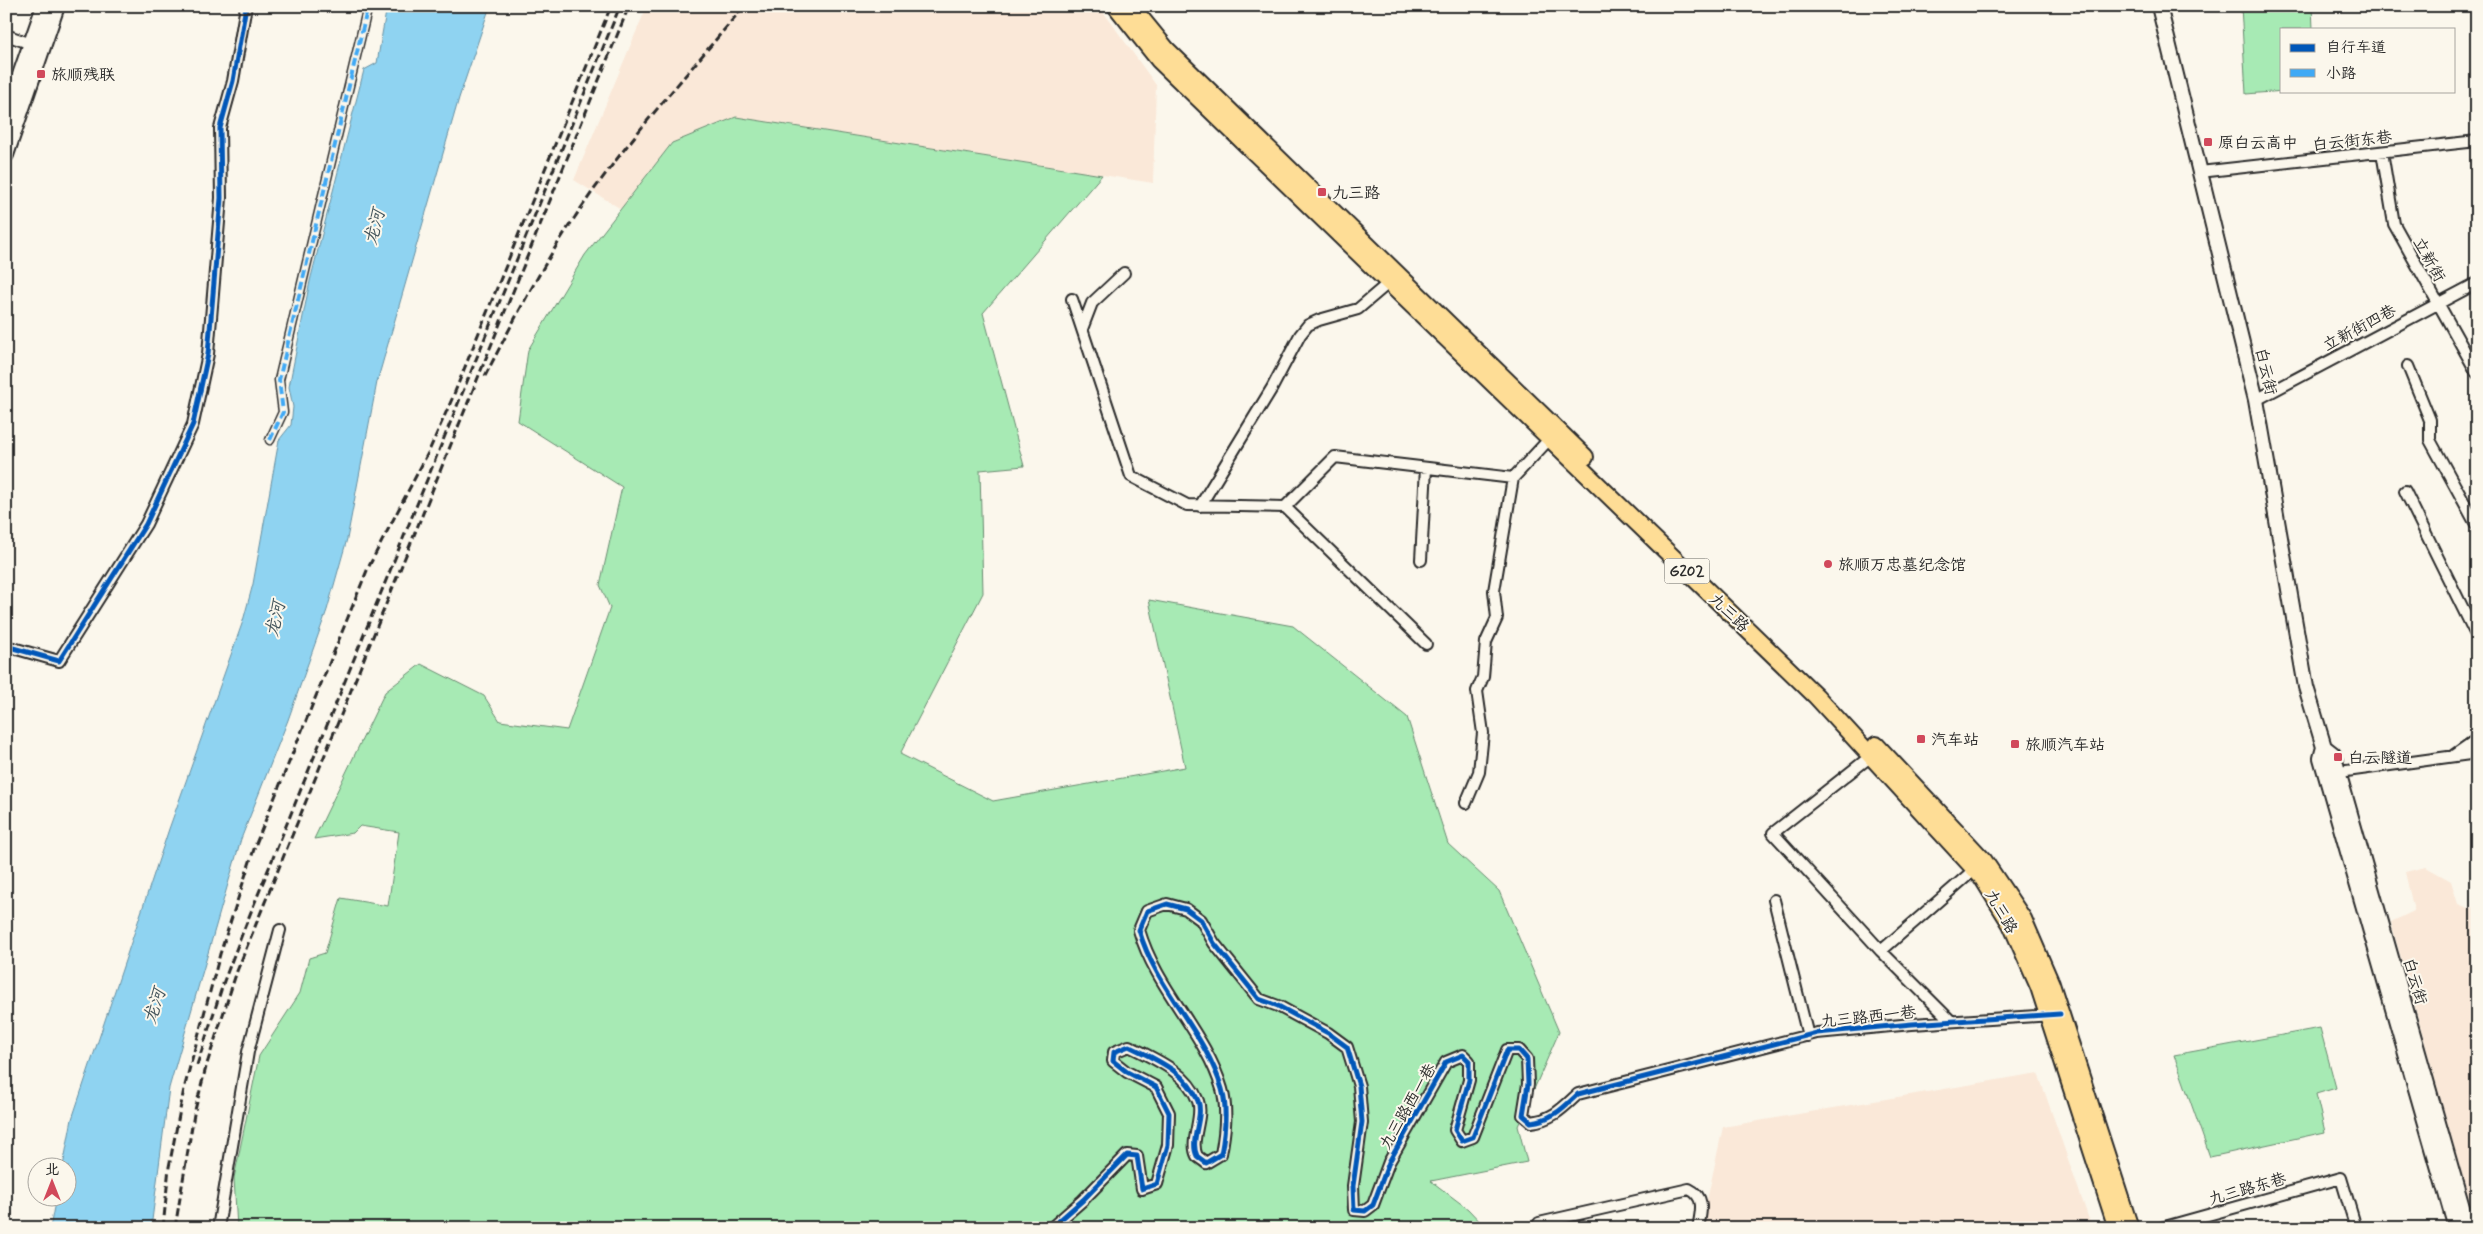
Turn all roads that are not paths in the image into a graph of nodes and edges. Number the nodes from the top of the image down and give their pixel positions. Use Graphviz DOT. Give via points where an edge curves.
graph roads {
  1 [pos="44,6"];
  2 [pos="57,6"];
  3 [pos="246,6"];
  4 [pos="368,6"];
  5 [pos="1116,6"];
  6 [pos="1131,6"];
  7 [pos="2159,6"];
  8 [pos="6,35"];
  9 [pos="36,46"];
  10 [pos="6,115"];
  11 [pos="2477,141"];
  12 [pos="2382,152"];
  13 [pos="6,155"];
  14 [pos="2200,172"];
  15 [pos="1124,273"];
  16 [pos="1394,279"];
  17 [pos="2477,282"];
  18 [pos="1072,298"];
  19 [pos="2437,302"];
  20 [pos="1082,329"];
  21 [pos="2474,361"];
  22 [pos="2408,366"];
  23 [pos="2477,374"];
  24 [pos="2256,400"];
  25 [pos="1554,434"];
  26 [pos="270,440"];
  27 [pos="1426,468"];
  28 [pos="1513,478"];
  29 [pos="2405,491"];
  30 [pos="1200,506"];
  31 [pos="1285,507"];
  32 [pos="2477,526"];
  33 [pos="1421,560"];
  34 [pos="2477,638"];
  35 [pos="1426,644"];
  36 [pos="6,646"];
  37 [pos="2477,739"];
  38 [pos="2477,754"];
  39 [pos="1871,756"];
  40 [pos="2452,757"];
  41 [pos="2332,773"];
  42 [pos="1466,803"];
  43 [pos="1975,869"];
  44 [pos="1774,900"];
  45 [pos="280,930"];
  46 [pos="1881,951"];
  47 [pos="2054,1015"];
  48 [pos="1951,1021"];
  49 [pos="1808,1036"];
  50 [pos="218,1228"];
  51 [pos="1050,1228"];
  52 [pos="1536,1228"];
  53 [pos="1698,1228"];
  54 [pos="2117,1228"];
  55 [pos="2130,1228"];
  56 [pos="2162,1228"];
  57 [pos="2356,1228"];
  58 [pos="2456,1228"];
  59 [pos="2468,1228"];
  1 -- 9 [label="main road"];
  2 -- 9 [label="main road"];
  3 -- 36 [label="street" via="233,81 220,128 221,198 208,354 193,424 146,524 59,662"];
  4 -- 26 [label="street" via="279,380 283,412"];
  5 -- 16 [label="highway, 九三路 / G202" via="1159,60"];
  6 -- 16 [label="highway, 九三路 / G202" via="1167,50"];
  7 -- 14 [label="main road, 白云街"];
  8 -- 9 [label="street"];
  9 -- 10 [label="main road"];
  9 -- 13 [label="main road"];
  11 -- 12 [label="street, 白云街东巷"];
  12 -- 14 [label="street, 白云街东巷"];
  12 -- 19 [label="street, 立新街" via="2394,224"];
  14 -- 24 [label="main road, 白云街"];
  15 -- 20 [label="street" via="1092,303"];
  16 -- 25 [label="highway, 九三路 / G202"];
  16 -- 30 [label="street" via="1358,309 1308,325"];
  17 -- 19 [label="street, 立新街四巷"];
  18 -- 20 [label="street"];
  19 -- 21 [label="street, 立新街"];
  19 -- 24 [label="street, 立新街四巷"];
  20 -- 30 [label="street" via="1131,476 1187,505"];
  21 -- 23 [label="street, 立新街"];
  22 -- 32 [label="street" via="2430,420 2430,440"];
  24 -- 41 [label="main road, 白云街" via="2306,687 2324,747 2333,754"];
  25 -- 28 [label="street"];
  25 -- 39 [label="highway, 九三路 / G202" via="1816,696"];
  25 -- 47 [label="highway, 九三路 / G202" via="1824,689 1980,856 2023,919 2043,962"];
  27 -- 28 [label="street"];
  27 -- 31 [label="street" via="1335,457"];
  27 -- 33 [label="street"];
  28 -- 42 [label="street" via="1494,591 1497,618 1486,642 1483,678 1477,691 1483,733 1479,772"];
  29 -- 34 [label="street"];
  30 -- 31 [label="street"];
  31 -- 35 [label="street"];
  37 -- 40 [label="street"];
  38 -- 40 [label="street"];
  39 -- 43 [label="highway, 九三路 / G202"];
  39 -- 46 [label="street" via="1773,833"];
  40 -- 41 [label="street"];
  41 -- 58 [label="main road, 白云街"];
  41 -- 59 [label="main road, 白云街"];
  43 -- 46 [label="street"];
  43 -- 47 [label="highway, 九三路 / G202" via="2011,924"];
  44 -- 49 [label="street"];
  45 -- 50 [label="street" via="248,1052"];
  46 -- 48 [label="street"];
  47 -- 48 [label="street, 九三路西一巷"];
  47 -- 54 [label="highway, 九三路 / G202"];
  47 -- 55 [label="highway, 九三路 / G202"];
  48 -- 49 [label="street, 九三路西一巷"];
  49 -- 51 [label="street, 九三路西一巷" via="1578,1094 1557,1113 1545,1120 1531,1122 1522,1115 1528,1084 1527,1059 1519,1050 1507,1050 1473,1137 1462,1140 1455,1130 1469,1080 1469,1061 1463,1055 1446,1062 1390,1162 1373,1205 1365,1211 1354,1210 1353,1186 1362,1122 1359,1086 1347,1047 1328,1033 1259,999 1214,943 1201,920 1186,909 1167,904 1147,912 1139,930 1145,951 1207,1055 1222,1090 1226,1125 1221,1154 1206,1163 1197,1156 1199,1102 1186,1082 1164,1063 1129,1046 1114,1052 1113,1061 1156,1087 1169,1113 1168,1145 1157,1184 1142,1189 1137,1156 1127,1155"];
  52 -- 53 [label="street" via="1539,1223 1689,1189 1701,1199"];
  56 -- 57 [label="street, 九三路东巷" via="2340,1178"];
}
